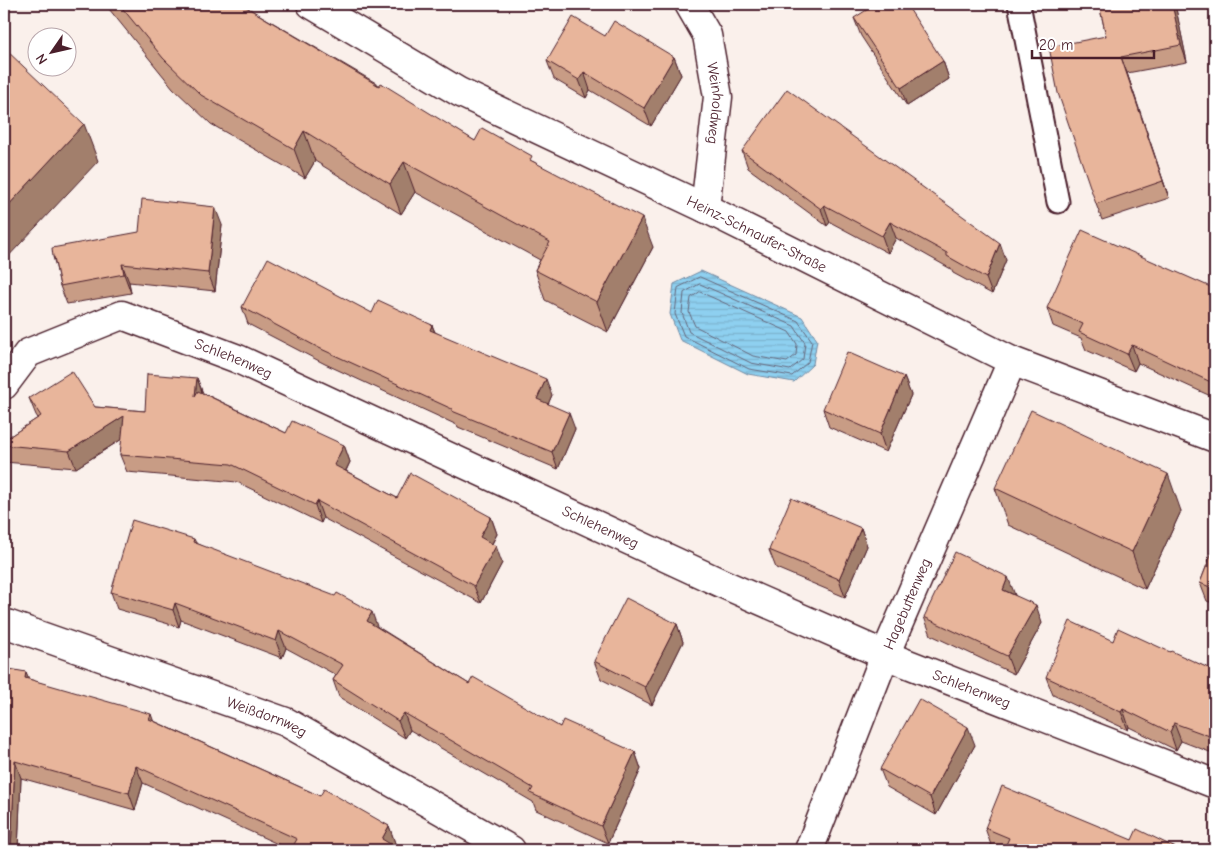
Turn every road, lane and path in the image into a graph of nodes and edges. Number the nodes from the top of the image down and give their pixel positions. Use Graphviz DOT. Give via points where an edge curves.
graph roads {
  1 [pos="311,4"];
  2 [pos="689,4"];
  3 [pos="1019,4"];
  4 [pos="1058,202"];
  5 [pos="705,208"];
  6 [pos="1012,362"];
  7 [pos="4,386"];
  8 [pos="1215,438"];
  9 [pos="4,624"];
  10 [pos="885,655"];
  11 [pos="1215,784"];
  12 [pos="511,850"];
  13 [pos="809,850"];
  1 -- 5 [label="street, Heinz-Schnaufer-Straße" via="459,92"];
  2 -- 5 [label="street, Weinholdweg" via="707,35 718,97"];
  3 -- 4 [label="lane"];
  5 -- 6 [label="street, Heinz-Schnaufer-Straße"];
  6 -- 8 [label="street, Heinz-Schnaufer-Straße"];
  6 -- 10 [label="street, Hagebuttenweg"];
  7 -- 10 [label="street, Schlehenweg" via="28,352 122,315 238,358 721,583"];
  9 -- 12 [label="street, Weißdornweg" via="286,722"];
  10 -- 11 [label="street, Schlehenweg"];
  10 -- 13 [label="street, Hagebuttenweg"];
}
